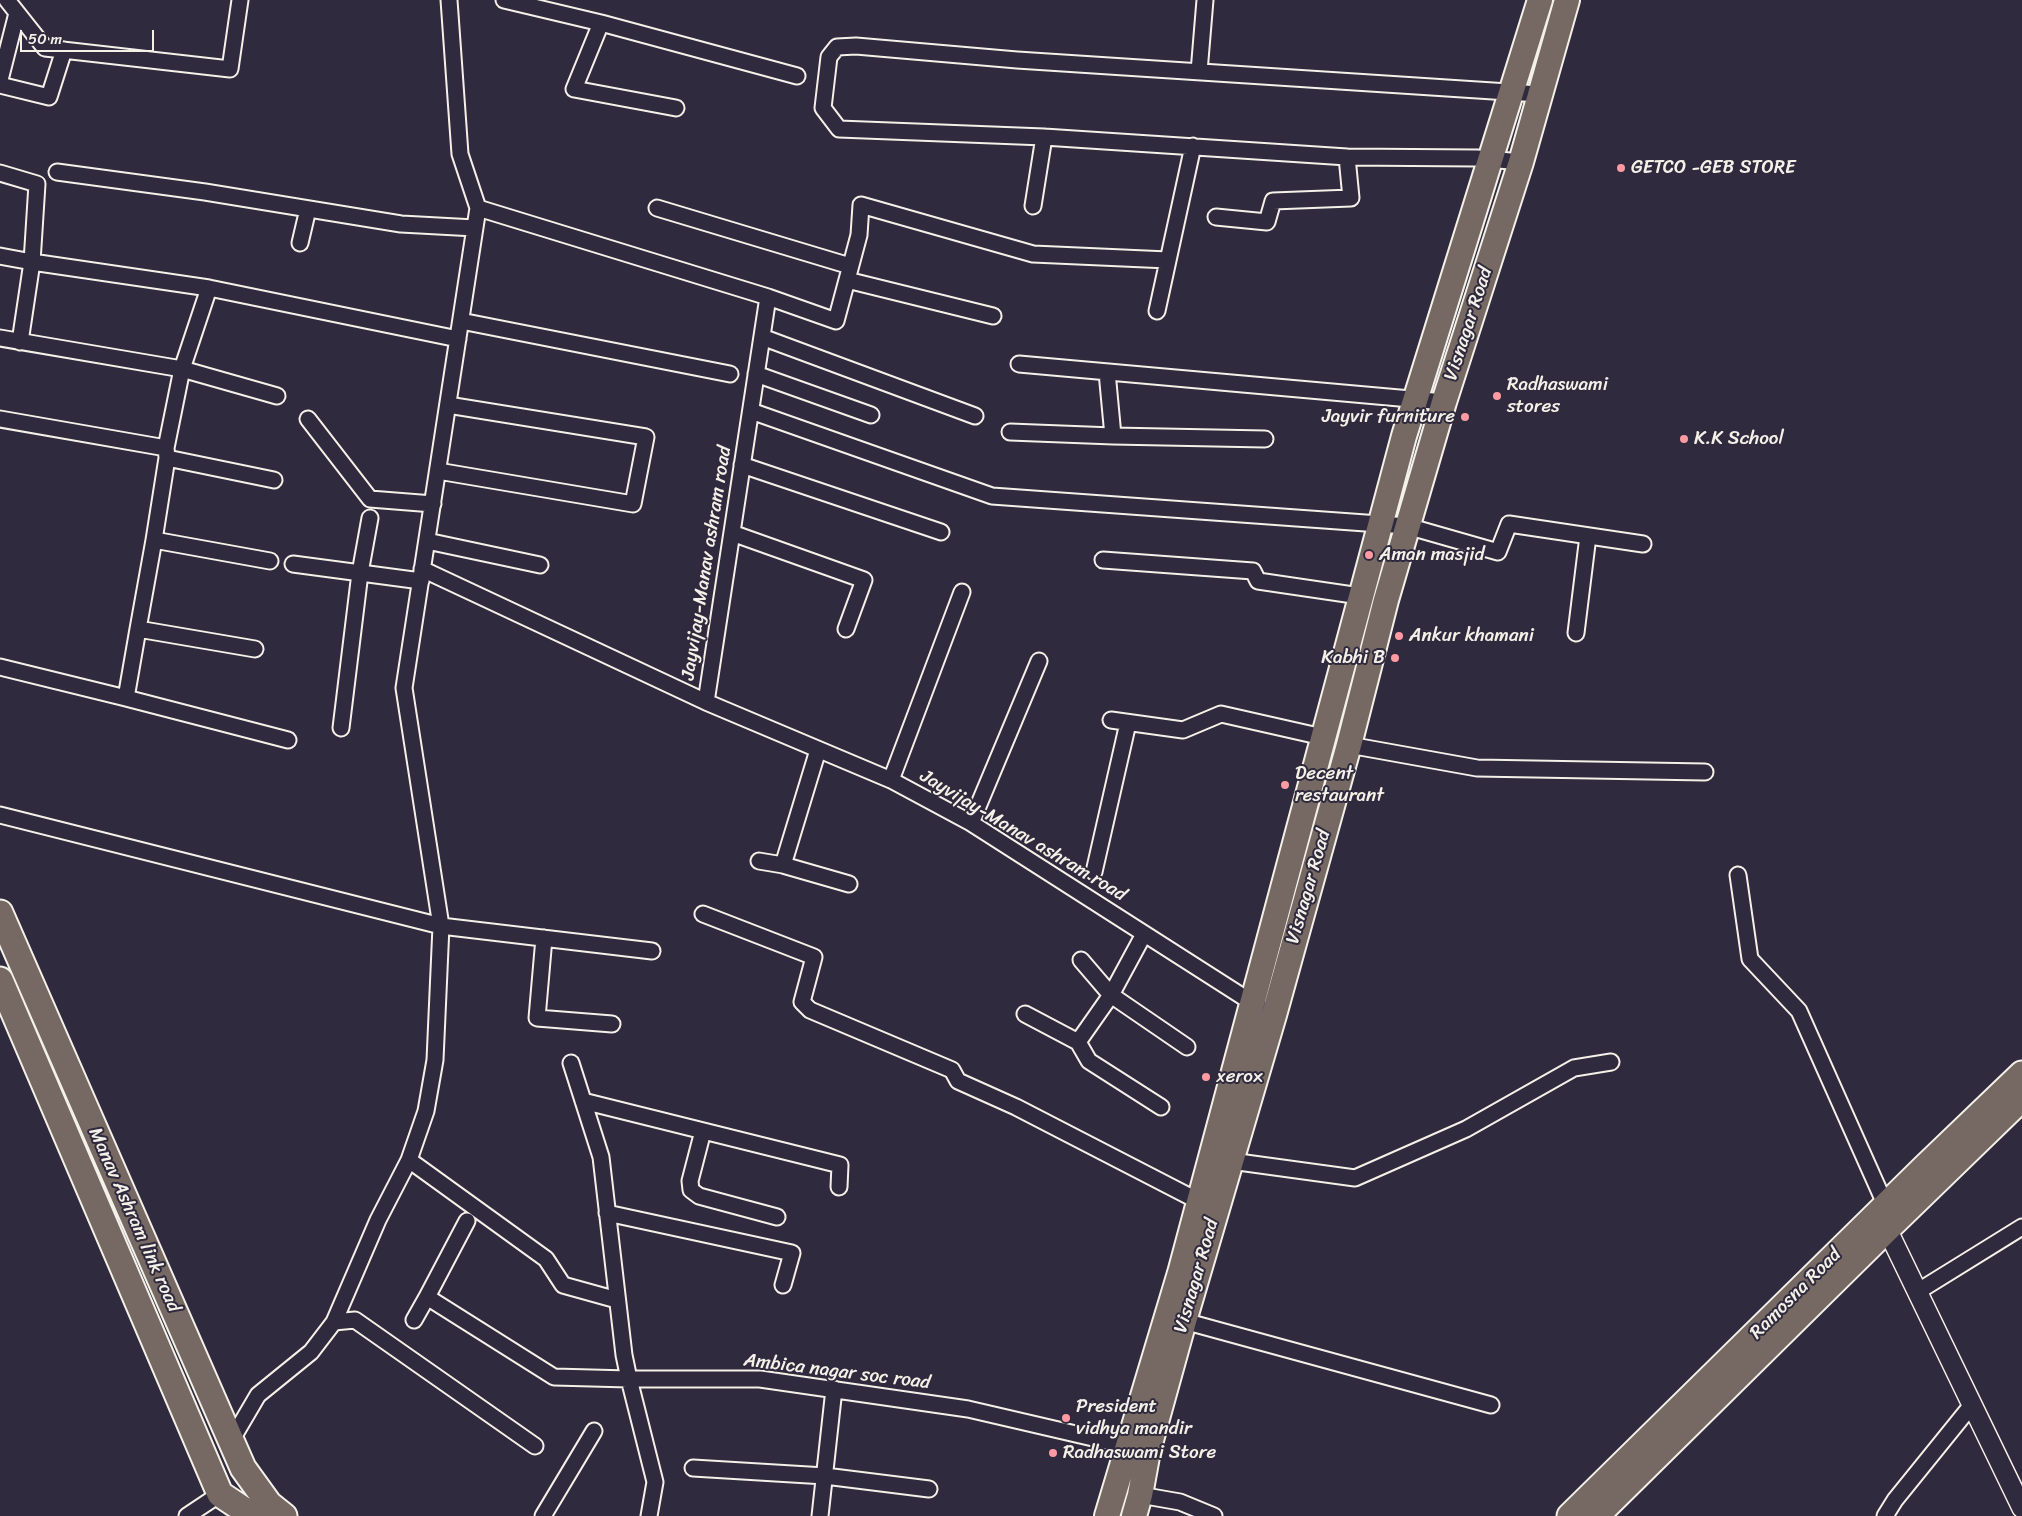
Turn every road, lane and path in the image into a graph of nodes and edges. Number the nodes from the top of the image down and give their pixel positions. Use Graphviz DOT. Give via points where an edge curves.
graph roads {
  1 [pos="7,0"];
  2 [pos="240,0"];
  3 [pos="449,0"];
  4 [pos="504,0"];
  5 [pos="1205,0"];
  6 [pos="1540,0"];
  7 [pos="1567,0"];
  8 [pos="17,13"];
  9 [pos="601,22"];
  10 [pos="64,50"];
  11 [pos="1199,72"];
  12 [pos="797,76"];
  13 [pos="0,80"];
  14 [pos="0,85"];
  15 [pos="1511,92"];
  16 [pos="1539,94"];
  17 [pos="676,108"];
  18 [pos="1044,137"];
  19 [pos="1193,146"];
  20 [pos="1347,157"];
  21 [pos="1490,159"];
  22 [pos="1521,162"];
  23 [pos="57,172"];
  24 [pos="0,173"];
  25 [pos="1033,206"];
  26 [pos="478,208"];
  27 [pos="657,208"];
  28 [pos="308,209"];
  29 [pos="1216,217"];
  30 [pos="475,228"];
  31 [pos="300,243"];
  32 [pos="0,256"];
  33 [pos="1168,260"];
  34 [pos="32,262"];
  35 [pos="848,273"];
  36 [pos="209,288"];
  37 [pos="768,297"];
  38 [pos="1157,311"];
  39 [pos="992,316"];
  40 [pos="461,320"];
  41 [pos="762,337"];
  42 [pos="0,338"];
  43 [pos="458,339"];
  44 [pos="20,342"];
  45 [pos="1019,364"];
  46 [pos="182,369"];
  47 [pos="1107,372"];
  48 [pos="730,374"];
  49 [pos="756,374"];
  50 [pos="278,396"];
  51 [pos="1415,399"];
  52 [pos="1444,402"];
  53 [pos="448,405"];
  54 [pos="751,411"];
  55 [pos="871,415"];
  56 [pos="974,416"];
  57 [pos="308,418"];
  58 [pos="0,419"];
  59 [pos="1010,432"];
  60 [pos="1113,436"];
  61 [pos="1265,439"];
  62 [pos="167,453"];
  63 [pos="742,465"];
  64 [pos="438,471"];
  65 [pos="274,480"];
  66 [pos="433,504"];
  67 [pos="370,518"];
  68 [pos="1380,524"];
  69 [pos="1407,526"];
  70 [pos="941,532"];
  71 [pos="732,533"];
  72 [pos="1588,536"];
  73 [pos="154,540"];
  74 [pos="427,541"];
  75 [pos="1643,544"];
  76 [pos="1103,560"];
  77 [pos="270,561"];
  78 [pos="293,564"];
  79 [pos="540,565"];
  80 [pos="360,573"];
  81 [pos="422,575"];
  82 [pos="962,592"];
  83 [pos="1360,596"];
  84 [pos="138,629"];
  85 [pos="846,629"];
  86 [pos="1576,633"];
  87 [pos="255,649"];
  88 [pos="1040,660"];
  89 [pos="0,666"];
  90 [pos="126,698"];
  91 [pos="706,702"];
  92 [pos="1112,720"];
  93 [pos="1128,723"];
  94 [pos="342,728"];
  95 [pos="288,740"];
  96 [pos="1333,740"];
  97 [pos="818,750"];
  98 [pos="1705,772"];
  99 [pos="891,780"];
  100 [pos="0,815"];
  101 [pos="970,823"];
  102 [pos="760,861"];
  103 [pos="783,865"];
  104 [pos="1094,872"];
  105 [pos="1738,875"];
  106 [pos="849,884"];
  107 [pos="0,913"];
  108 [pos="703,914"];
  109 [pos="441,926"];
  110 [pos="1144,934"];
  111 [pos="544,938"];
  112 [pos="652,951"];
  113 [pos="1081,960"];
  114 [pos="0,980"];
  115 [pos="1111,994"];
  116 [pos="1251,1002"];
  117 [pos="1025,1014"];
  118 [pos="1274,1015"];
  119 [pos="612,1024"];
  120 [pos="1078,1042"];
  121 [pos="1187,1047"];
  122 [pos="1611,1062"];
  123 [pos="571,1063"];
  124 [pos="2022,1074"];
  125 [pos="2022,1098"];
  126 [pos="583,1101"];
  127 [pos="1161,1107"];
  128 [pos="703,1131"];
  129 [pos="409,1160"];
  130 [pos="1231,1161"];
  131 [pos="838,1187"];
  132 [pos="1207,1206"];
  133 [pos="607,1212"];
  134 [pos="777,1217"];
  135 [pos="1886,1217"];
  136 [pos="468,1221"];
  137 [pos="2022,1227"];
  138 [pos="783,1285"];
  139 [pos="1917,1292"];
  140 [pos="427,1297"];
  141 [pos="617,1300"];
  142 [pos="414,1320"];
  143 [pos="1184,1321"];
  144 [pos="334,1322"];
  145 [pos="630,1380"];
  146 [pos="834,1389"];
  147 [pos="1491,1405"];
  148 [pos="1971,1406"];
  149 [pos="594,1431"];
  150 [pos="231,1441"];
  151 [pos="534,1446"];
  152 [pos="1138,1448"];
  153 [pos="693,1468"];
  154 [pos="824,1476"];
  155 [pos="929,1489"];
  156 [pos="220,1494"];
  157 [pos="1137,1505"];
  158 [pos="2022,1507"];
  159 [pos="266,1513"];
  160 [pos="187,1516"];
  161 [pos="543,1516"];
  162 [pos="649,1516"];
  163 [pos="820,1516"];
  164 [pos="1107,1516"];
  165 [pos="1214,1516"];
  166 [pos="1570,1516"];
  167 [pos="1596,1516"];
  168 [pos="1885,1516"];
  1 -- 8 [label="street"];
  2 -- 10 [label="street" via="230,69"];
  3 -- 26 [label="street" via="460,154"];
  4 -- 9 [label="street"];
  5 -- 11 [label="street"];
  6 -- 15 [label="main road"];
  7 -- 16 [label="main road, Visnagar Road"];
  8 -- 10 [label="street" via="45,48"];
  8 -- 13 [label="street"];
  9 -- 12 [label="street"];
  9 -- 17 [label="street" via="574,89"];
  10 -- 14 [label="street" via="49,97"];
  11 -- 15 [label="street"];
  11 -- 18 [label="street" via="856,46 837,47 830,58 823,108 839,129"];
  15 -- 16 [label="street"];
  15 -- 21 [label="main road"];
  16 -- 22 [label="main road, Visnagar Road"];
  18 -- 19 [label="street"];
  18 -- 25 [label="street"];
  19 -- 20 [label="street"];
  19 -- 33 [label="street"];
  20 -- 21 [label="street"];
  20 -- 29 [label="street" via="1351,198 1272,201 1267,222"];
  21 -- 22 [label="street"];
  21 -- 51 [label="main road"];
  22 -- 52 [label="main road, Visnagar Road"];
  23 -- 28 [label="street"];
  24 -- 34 [label="street" via="37,184"];
  26 -- 30 [label="street"];
  26 -- 37 [label="street"];
  27 -- 35 [label="street"];
  28 -- 30 [label="street" via="401,224"];
  28 -- 31 [label="street"];
  30 -- 40 [label="street"];
  32 -- 34 [label="street"];
  33 -- 35 [label="street" via="1033,254 861,205 859,234"];
  33 -- 38 [label="street"];
  34 -- 36 [label="street"];
  34 -- 44 [label="street"];
  35 -- 37 [label="street" via="836,321"];
  35 -- 39 [label="street"];
  36 -- 43 [label="street"];
  36 -- 46 [label="street"];
  37 -- 41 [label="street, Jayvijay-Manav ashram road"];
  40 -- 43 [label="street"];
  40 -- 48 [label="street"];
  41 -- 49 [label="street, Jayvijay-Manav ashram road"];
  41 -- 56 [label="street"];
  42 -- 44 [label="street"];
  43 -- 53 [label="street"];
  44 -- 46 [label="street"];
  45 -- 47 [label="street"];
  46 -- 50 [label="street"];
  46 -- 62 [label="street"];
  47 -- 51 [label="street"];
  47 -- 60 [label="street"];
  49 -- 54 [label="street, Jayvijay-Manav ashram road"];
  49 -- 55 [label="street"];
  51 -- 52 [label="street"];
  51 -- 68 [label="main road"];
  52 -- 69 [label="main road, Visnagar Road"];
  53 -- 64 [label="street"];
  53 -- 64 [label="street" via="646,437 633,504"];
  54 -- 63 [label="street, Jayvijay-Manav ashram road"];
  54 -- 68 [label="street" via="992,496"];
  57 -- 66 [label="street" via="370,499"];
  58 -- 62 [label="street"];
  59 -- 60 [label="street"];
  60 -- 61 [label="street"];
  62 -- 65 [label="street"];
  62 -- 73 [label="street"];
  63 -- 70 [label="street"];
  63 -- 71 [label="street, Jayvijay-Manav ashram road"];
  64 -- 66 [label="street"];
  66 -- 74 [label="street"];
  67 -- 80 [label="street"];
  68 -- 69 [label="street"];
  68 -- 83 [label="main road"];
  69 -- 72 [label="street" via="1498,552 1509,524"];
  69 -- 96 [label="main road, Visnagar Road" via="1386,600"];
  71 -- 85 [label="street" via="864,580"];
  71 -- 91 [label="street, Jayvijay-Manav ashram road"];
  72 -- 75 [label="street"];
  72 -- 86 [label="street"];
  73 -- 77 [label="street"];
  73 -- 84 [label="street"];
  74 -- 79 [label="street"];
  74 -- 81 [label="street"];
  76 -- 83 [label="street" via="1253,571 1258,581"];
  78 -- 80 [label="street"];
  80 -- 81 [label="street"];
  80 -- 94 [label="street"];
  81 -- 91 [label="street"];
  81 -- 109 [label="street" via="404,688"];
  82 -- 99 [label="street"];
  83 -- 96 [label="main road"];
  84 -- 87 [label="street"];
  84 -- 90 [label="street"];
  88 -- 101 [label="street"];
  89 -- 90 [label="street"];
  90 -- 95 [label="street"];
  91 -- 97 [label="street, Jayvijay-Manav ashram road"];
  92 -- 93 [label="street"];
  93 -- 96 [label="street" via="1183,730 1221,714"];
  93 -- 104 [label="street"];
  96 -- 98 [label="street" via="1477,768"];
  96 -- 116 [label="main road"];
  96 -- 118 [label="main road, Visnagar Road"];
  97 -- 99 [label="street, Jayvijay-Manav ashram road"];
  97 -- 103 [label="street"];
  99 -- 101 [label="street, Jayvijay-Manav ashram road"];
  100 -- 109 [label="street"];
  101 -- 110 [label="street, Jayvijay-Manav ashram road"];
  102 -- 103 [label="street"];
  103 -- 106 [label="street"];
  105 -- 135 [label="street" via="1750,958 1799,1011"];
  107 -- 150 [label="highway, Manav Ashram link road"];
  108 -- 132 [label="street" via="814,957 802,1002 810,1010 952,1070 958,1082 1016,1108"];
  109 -- 111 [label="street"];
  109 -- 129 [label="street" via="435,1060 426,1110"];
  110 -- 115 [label="street"];
  110 -- 116 [label="street, Jayvijay-Manav ashram road"];
  111 -- 112 [label="street"];
  111 -- 119 [label="street" via="537,1018"];
  113 -- 115 [label="street"];
  114 -- 156 [label="highway"];
  115 -- 120 [label="street"];
  115 -- 121 [label="street"];
  116 -- 118 [label="street, Jayvijay-Manav ashram road"];
  116 -- 132 [label="main road"];
  117 -- 120 [label="street"];
  118 -- 130 [label="main road, Visnagar Road"];
  120 -- 127 [label="street" via="1089,1061"];
  122 -- 130 [label="street" via="1574,1068 1466,1129 1355,1178"];
  123 -- 126 [label="street"];
  124 -- 135 [label="highway, Ramosna Road"];
  125 -- 135 [label="highway, Ramosna Road"];
  126 -- 128 [label="street"];
  126 -- 133 [label="street" via="600,1157"];
  128 -- 131 [label="street" via="840,1165"];
  128 -- 134 [label="street" via="690,1181 691,1190 699,1196"];
  129 -- 141 [label="street" via="546,1259 563,1285"];
  129 -- 144 [label="street" via="378,1220"];
  130 -- 132 [label="main road, Visnagar Road"];
  132 -- 143 [label="main road, Visnagar Road"];
  132 -- 152 [label="main road" via="1180,1273"];
  133 -- 138 [label="street" via="792,1253"];
  133 -- 141 [label="street"];
  135 -- 139 [label="street"];
  135 -- 166 [label="highway, Ramosna Road"];
  135 -- 167 [label="highway, Ramosna Road"];
  136 -- 140 [label="street"];
  137 -- 139 [label="street"];
  139 -- 148 [label="street"];
  140 -- 142 [label="street"];
  140 -- 145 [label="street, Ambica nagar soc road" via="554,1377"];
  141 -- 145 [label="street"];
  143 -- 147 [label="street"];
  143 -- 152 [label="main road, Visnagar Road"];
  144 -- 150 [label="street" via="311,1352 258,1395"];
  144 -- 151 [label="street" via="355,1320"];
  145 -- 146 [label="street, Ambica nagar soc road" via="760,1379"];
  145 -- 162 [label="street" via="655,1482"];
  146 -- 152 [label="street, Ambica nagar soc road" via="968,1409"];
  146 -- 154 [label="street"];
  148 -- 158 [label="street"];
  148 -- 168 [label="street" via="1894,1500"];
  149 -- 161 [label="street"];
  150 -- 159 [label="highway, Manav Ashram link road"];
  152 -- 157 [label="main road, Visnagar Road"];
  152 -- 164 [label="main road"];
  153 -- 154 [label="street"];
  154 -- 155 [label="street"];
  154 -- 163 [label="street"];
  156 -- 159 [label="highway"];
  156 -- 160 [label="street"];
  157 -- 165 [label="street" via="1180,1502"];
}
